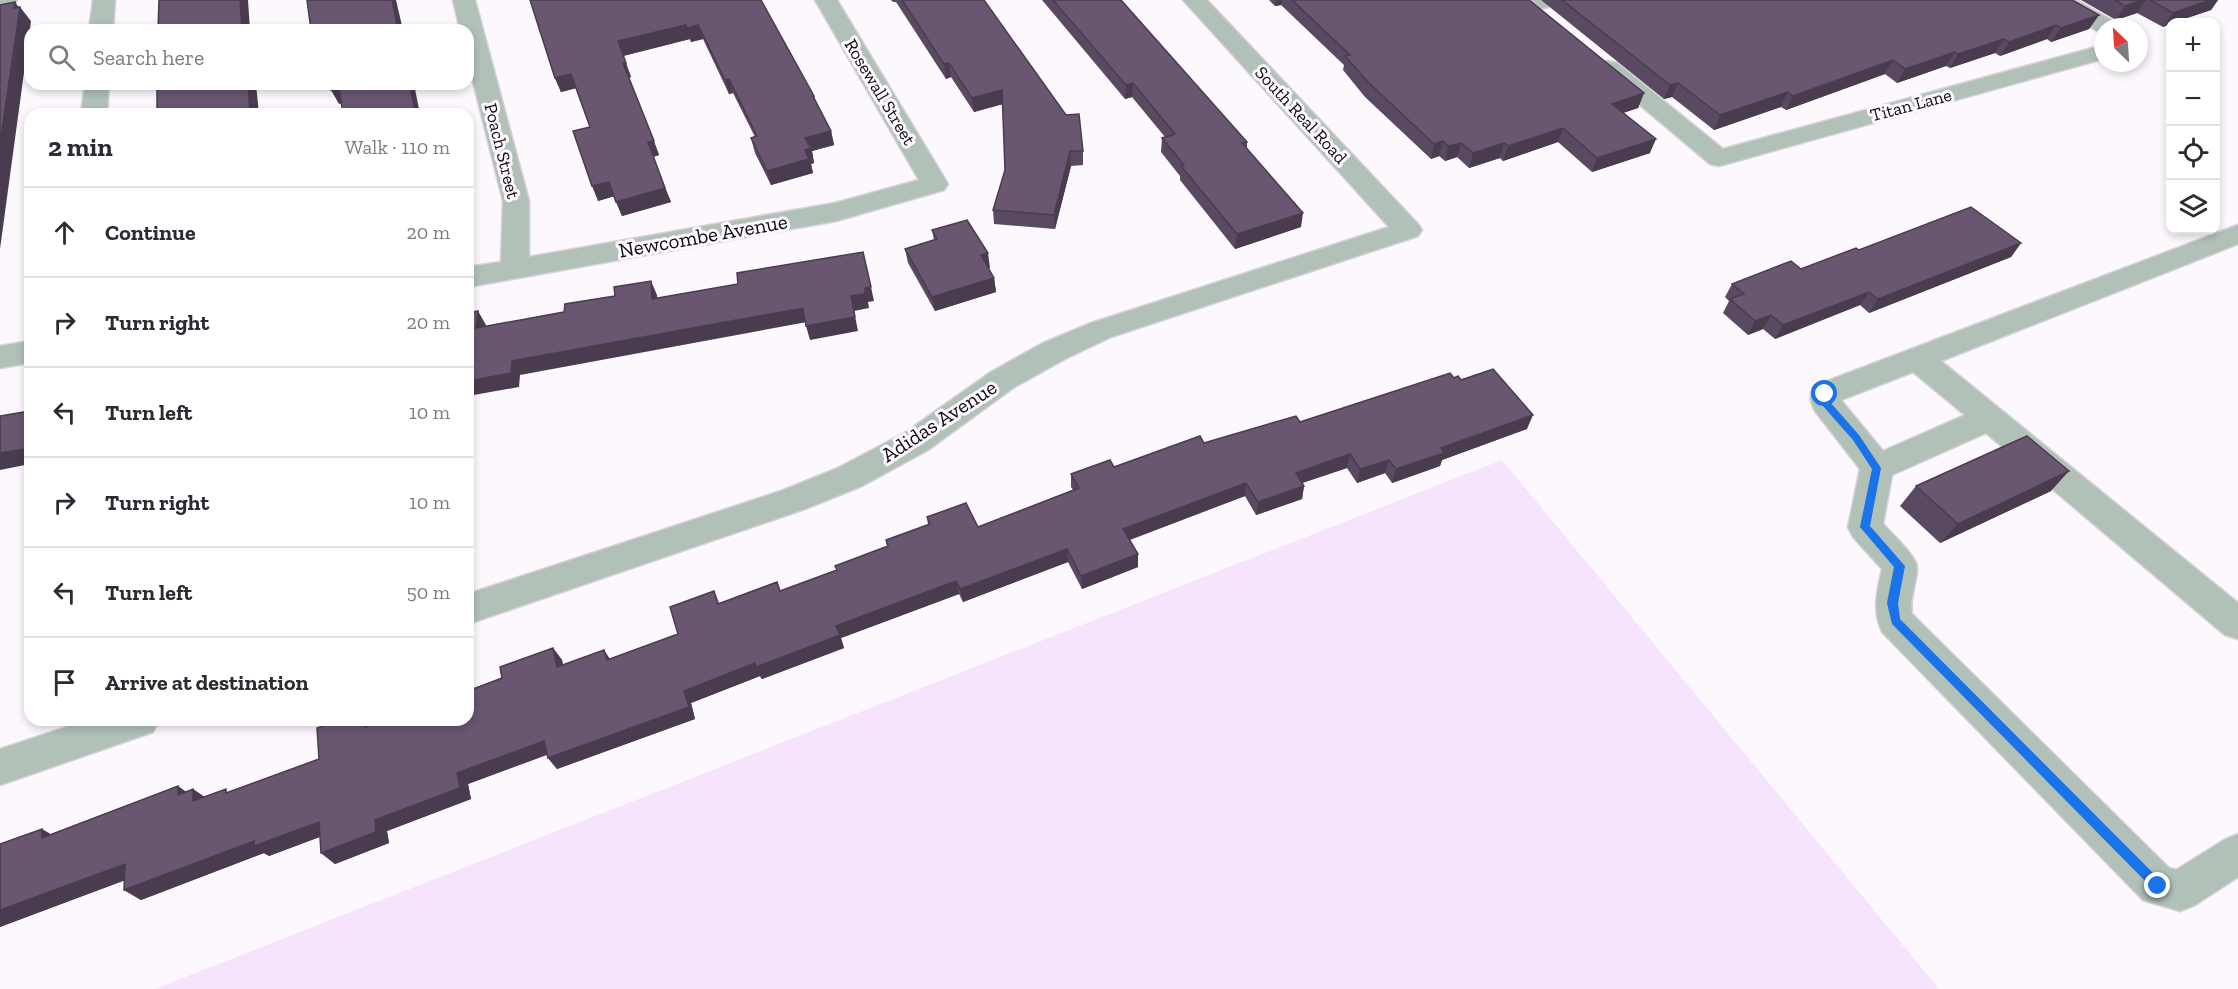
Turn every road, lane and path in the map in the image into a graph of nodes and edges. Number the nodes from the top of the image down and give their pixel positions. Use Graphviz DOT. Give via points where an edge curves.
graph roads {
  1 [pos="6,0"];
  2 [pos="104,0"];
  3 [pos="465,0"];
  4 [pos="826,0"];
  5 [pos="1194,0"];
  6 [pos="2060,0"];
  7 [pos="0,1"];
  8 [pos="2094,20"];
  9 [pos="102,24"];
  10 [pos="471,24"];
  11 [pos="474,35"];
  12 [pos="2094,54"];
  13 [pos="1593,56"];
  14 [pos="96,90"];
  15 [pos="95,108"];
  16 [pos="935,184"];
  17 [pos="1408,230"];
  18 [pos="2238,234"];
  19 [pos="515,269"];
  20 [pos="474,276"];
  21 [pos="24,353"];
  22 [pos="0,357"];
  23 [pos="1917,358"];
  24 [pos="1989,418"];
  25 [pos="1876,468"];
  26 [pos="474,607"];
  27 [pos="2238,624"];
  28 [pos="122,726"];
  29 [pos="0,767"];
  30 [pos="2238,854"];
  1 -- 7 [label="street"];
  2 -- 9 [label="street"];
  3 -- 10 [label="street, Poach Street"];
  4 -- 16 [label="street, Rosewall Street"];
  5 -- 17 [label="street, South Real Road"];
  6 -- 8 [label="street"];
  11 -- 19 [label="street, Poach Street" via="516,201"];
  12 -- 13 [label="street, Titan Lane" via="1719,158"];
  14 -- 15 [label="street"];
  16 -- 19 [label="street, Newcombe Avenue" via="778,224"];
  17 -- 26 [label="street, Adidas Avenue" via="1101,330 1002,380 917,441 850,477 793,500"];
  18 -- 23 [label="street"];
  19 -- 20 [label="street, Newcombe Avenue"];
  21 -- 22 [label="street"];
  23 -- 24 [label="street"];
  23 -- 25 [label="street" via="1825,394 1826,403"];
  24 -- 25 [label="street"];
  24 -- 27 [label="street"];
  25 -- 30 [label="street" via="1865,527 1900,566 1892,603 1895,621 2158,886 2180,891"];
  28 -- 29 [label="street"];
}
